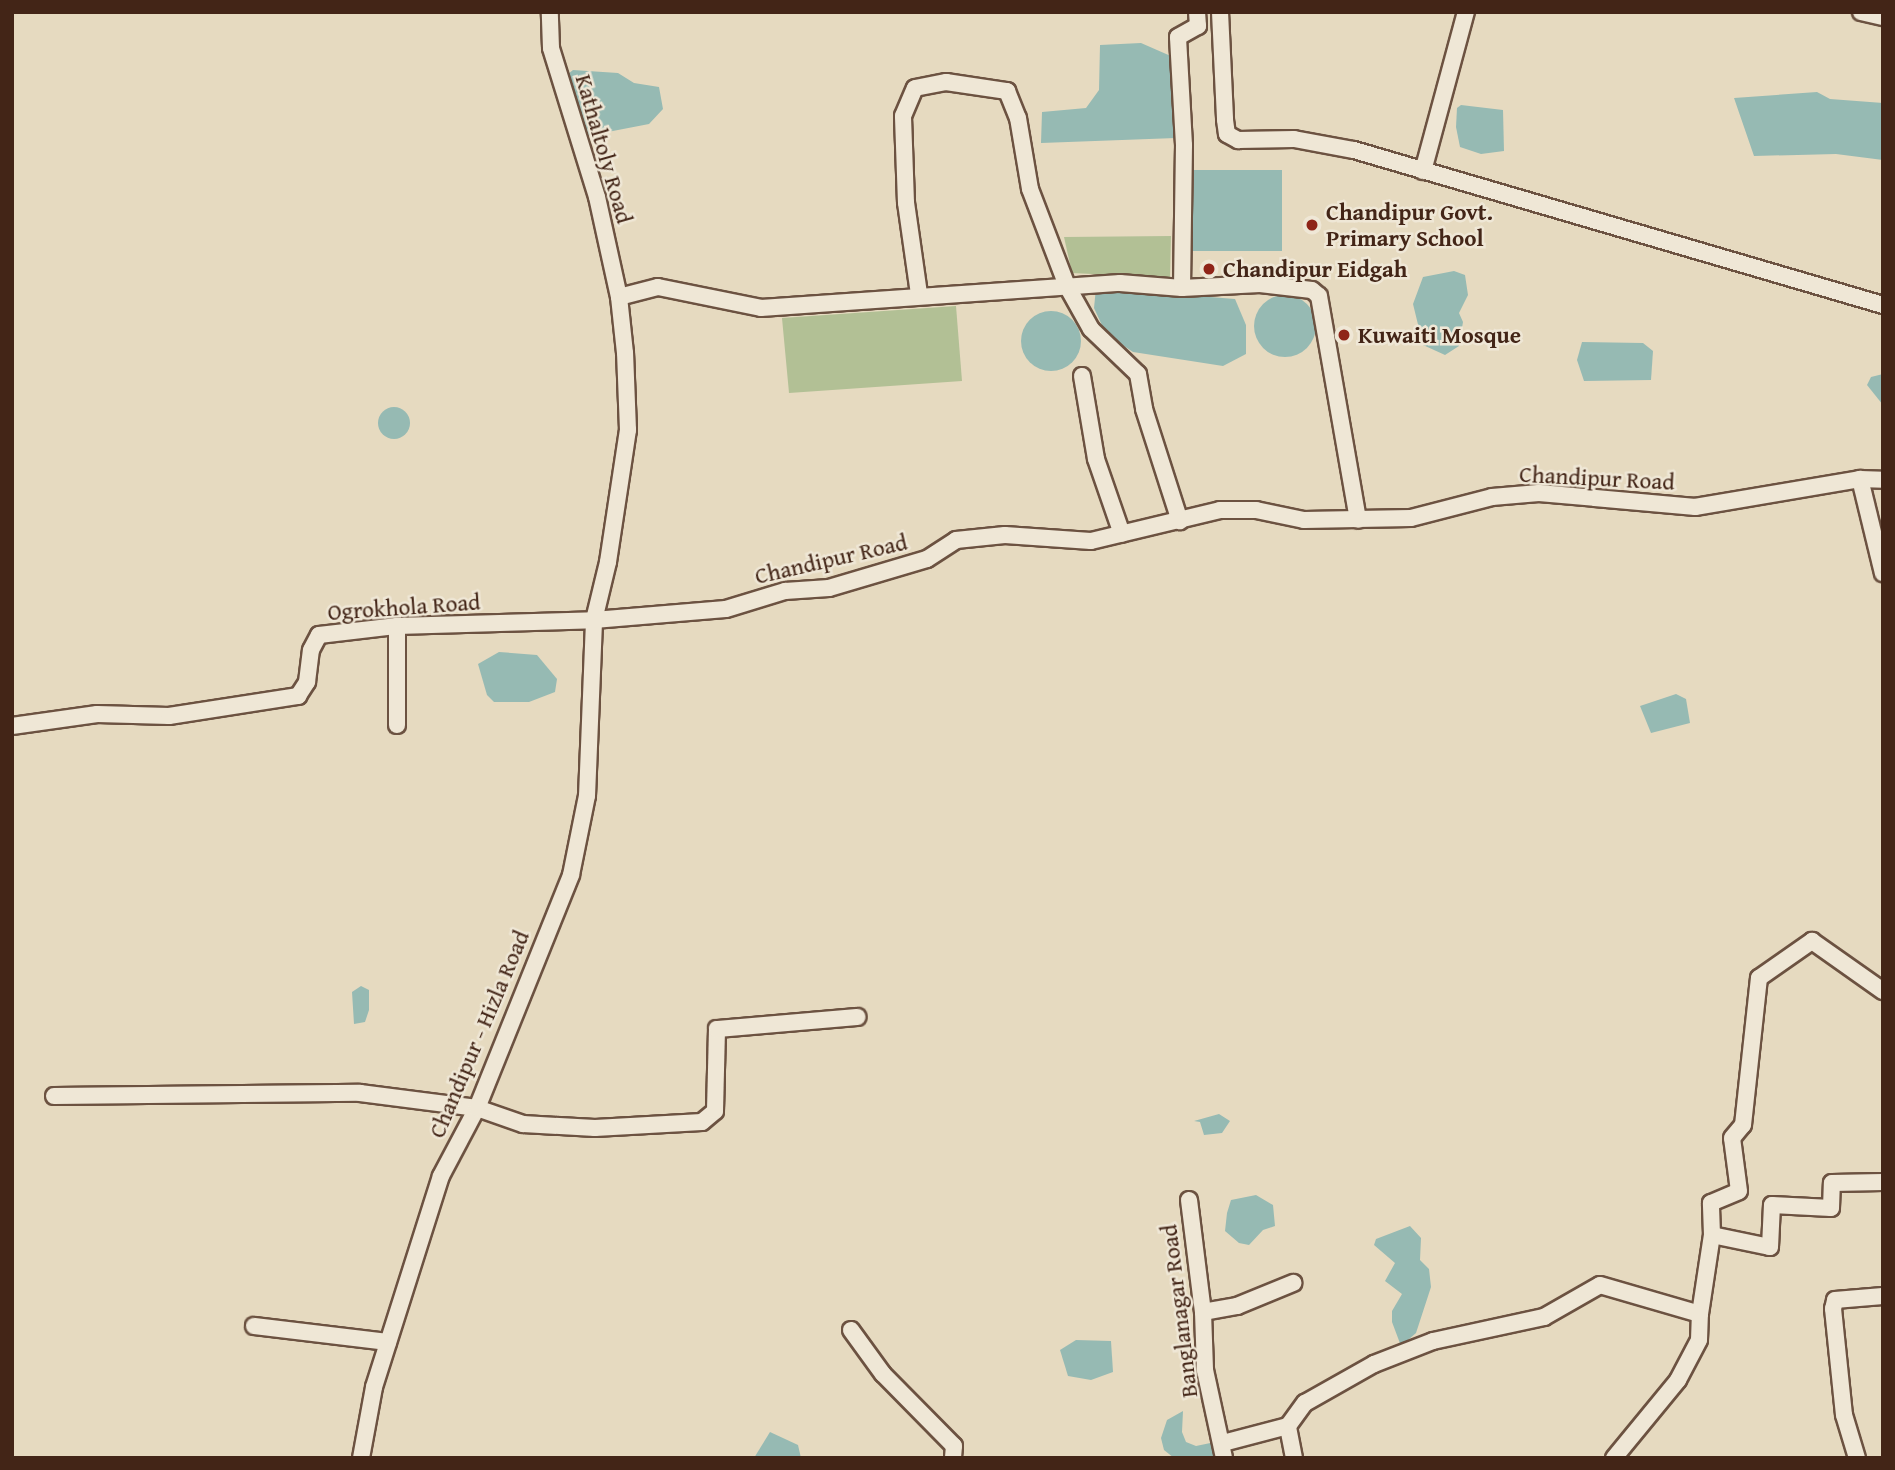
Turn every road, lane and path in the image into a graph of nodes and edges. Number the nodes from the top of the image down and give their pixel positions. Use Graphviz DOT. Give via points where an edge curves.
graph roads {
  1 [pos="550,12"];
  2 [pos="1198,12"];
  3 [pos="1220,12"];
  4 [pos="1466,12"];
  5 [pos="1861,12"];
  6 [pos="1883,17"];
  7 [pos="1423,171"];
  8 [pos="1067,286"];
  9 [pos="1182,288"];
  10 [pos="919,294"];
  11 [pos="619,297"];
  12 [pos="1883,305"];
  13 [pos="1082,376"];
  14 [pos="1860,479"];
  15 [pos="1883,480"];
  16 [pos="1358,520"];
  17 [pos="1180,521"];
  18 [pos="1122,534"];
  19 [pos="1883,573"];
  20 [pos="594,620"];
  21 [pos="397,626"];
  22 [pos="397,725"];
  23 [pos="12,726"];
  24 [pos="1883,991"];
  25 [pos="857,1017"];
  26 [pos="54,1096"];
  27 [pos="477,1108"];
  28 [pos="1883,1182"];
  29 [pos="1189,1200"];
  30 [pos="1713,1235"];
  31 [pos="1293,1283"];
  32 [pos="1883,1296"];
  33 [pos="1203,1312"];
  34 [pos="1700,1314"];
  35 [pos="254,1326"];
  36 [pos="851,1330"];
  37 [pos="388,1342"];
  38 [pos="1289,1426"];
  39 [pos="1224,1451"];
  40 [pos="361,1458"];
  41 [pos="953,1458"];
  42 [pos="1294,1458"];
  43 [pos="1614,1458"];
  44 [pos="1857,1458"];
  1 -- 11 [label="street, Kathaltoly Road" via="551,48 597,197"];
  2 -- 9 [label="street" via="1198,26 1178,37 1184,145"];
  3 -- 7 [label="street" via="1227,134 1238,140 1294,139"];
  4 -- 7 [label="street"];
  5 -- 6 [label="street"];
  7 -- 12 [label="street"];
  8 -- 9 [label="street"];
  8 -- 10 [label="street" via="993,295"];
  8 -- 10 [label="street" via="1030,189 1018,118 1007,91 946,82 915,88 903,116 906,203"];
  8 -- 17 [label="street" via="1091,329 1138,374 1144,409"];
  9 -- 16 [label="street" via="1259,284 1312,290 1319,296"];
  10 -- 11 [label="street" via="761,308 658,287"];
  11 -- 20 [label="street, Kathaltoly Road" via="628,430 608,562"];
  13 -- 18 [label="street" via="1096,459"];
  14 -- 15 [label="street, Chandipur Road"];
  14 -- 16 [label="street, Chandipur Road" via="1695,507 1539,493 1492,497 1411,518"];
  14 -- 19 [label="street"];
  16 -- 17 [label="street, Chandipur Road" via="1304,520 1256,510 1220,510"];
  17 -- 18 [label="street, Chandipur Road"];
  18 -- 20 [label="street, Chandipur Road" via="1091,541 1005,535 956,540 927,559 829,588 785,591 726,609"];
  20 -- 21 [label="street, Ogrokhola Road"];
  20 -- 27 [label="street, Chandipur - Hizla Road" via="587,796 571,875"];
  21 -- 22 [label="street"];
  21 -- 23 [label="street, Ogrokhola Road" via="319,635 307,682 298,696 169,716 97,714"];
  24 -- 30 [label="street" via="1812,941 1759,978 1743,1125 1732,1138 1739,1191 1712,1203"];
  25 -- 27 [label="street" via="717,1028 715,1111 702,1122 596,1128 523,1124"];
  26 -- 27 [label="street" via="360,1093"];
  27 -- 37 [label="street, Chandipur - Hizla Road" via="441,1176"];
  28 -- 30 [label="street" via="1832,1183 1831,1208 1772,1205 1770,1247"];
  29 -- 33 [label="street, Banglanagar Road"];
  30 -- 34 [label="street"];
  31 -- 33 [label="street" via="1237,1306"];
  32 -- 44 [label="street" via="1835,1300 1833,1308 1844,1415"];
  33 -- 39 [label="street, Banglanagar Road" via="1205,1370"];
  34 -- 38 [label="street" via="1600,1285 1544,1317 1433,1341 1374,1364 1305,1403"];
  34 -- 43 [label="street" via="1699,1340 1678,1380"];
  35 -- 37 [label="street"];
  36 -- 41 [label="street" via="883,1374 954,1446"];
  37 -- 40 [label="street, Chandipur - Hizla Road" via="373,1387"];
  38 -- 39 [label="street"];
  38 -- 42 [label="street"];
}
